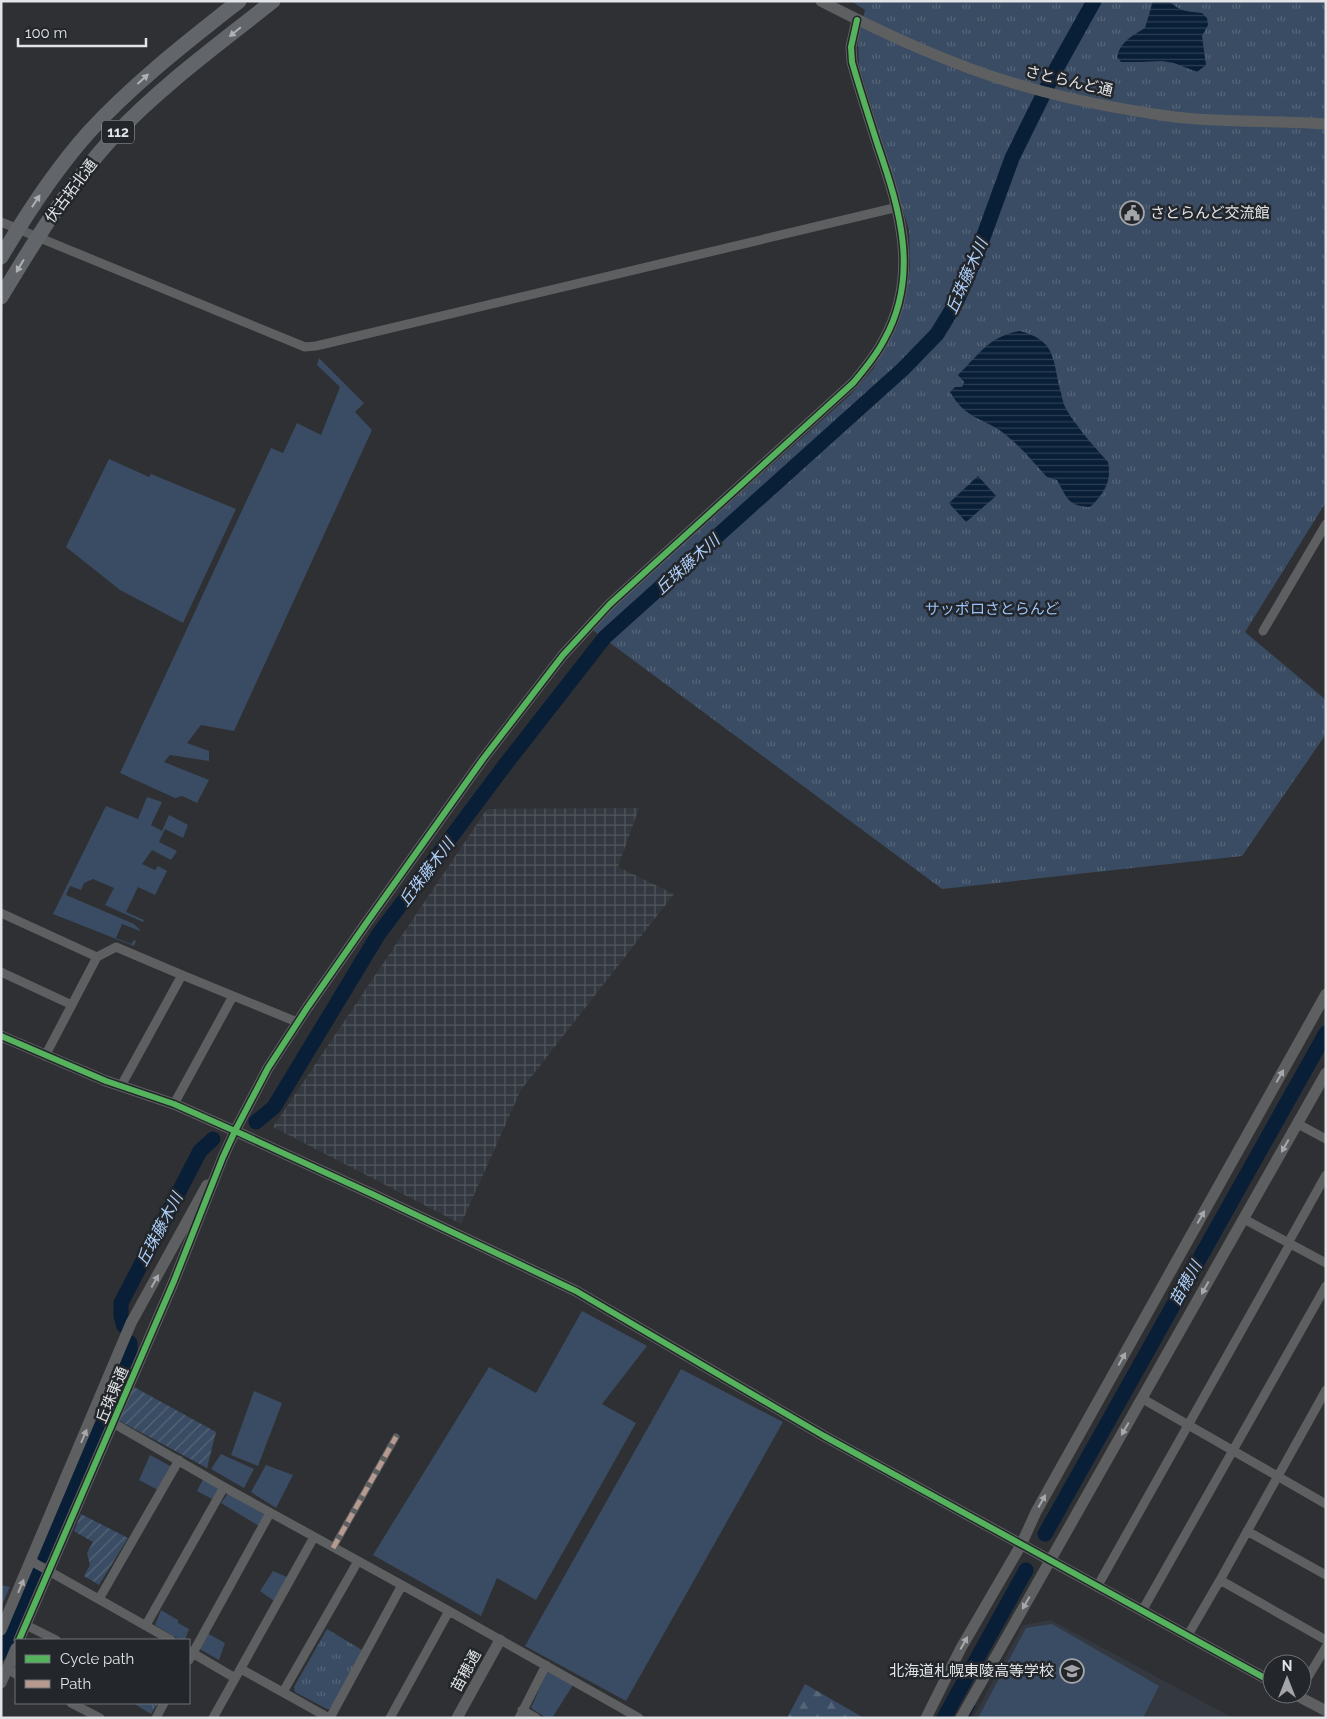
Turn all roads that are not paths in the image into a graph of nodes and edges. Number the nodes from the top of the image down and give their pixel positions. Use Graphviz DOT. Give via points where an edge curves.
graph roads {
  1 [pos="239,1"];
  2 [pos="273,1"];
  3 [pos="821,1"];
  4 [pos="857,20"];
  5 [pos="1326,124"];
  6 [pos="898,207"];
  7 [pos="1,222"];
  8 [pos="18,229"];
  9 [pos="37,238"];
  10 [pos="1,257"];
  11 [pos="1,297"];
  12 [pos="1326,524"];
  13 [pos="1263,631"];
  14 [pos="1,913"];
  15 [pos="97,958"];
  16 [pos="1,972"];
  17 [pos="182,975"];
  18 [pos="1326,994"];
  19 [pos="233,996"];
  20 [pos="72,1005"];
  21 [pos="298,1022"];
  22 [pos="1,1036"];
  23 [pos="45,1056"];
  24 [pos="1326,1073"];
  25 [pos="121,1086"];
  26 [pos="174,1104"];
  27 [pos="1298,1124"];
  28 [pos="235,1131"];
  29 [pos="1326,1140"];
  30 [pos="224,1157"];
  31 [pos="1326,1175"];
  32 [pos="1244,1219"];
  33 [pos="1289,1243"];
  34 [pos="1326,1263"];
  35 [pos="1326,1286"];
  36 [pos="1326,1390"];
  37 [pos="1143,1400"];
  38 [pos="94,1412"];
  39 [pos="114,1422"];
  40 [pos="1188,1425"];
  41 [pos="396,1437"];
  42 [pos="1234,1451"];
  43 [pos="179,1460"];
  44 [pos="1278,1476"];
  45 [pos="224,1488"];
  46 [pos="1324,1500"];
  47 [pos="270,1513"];
  48 [pos="1247,1531"];
  49 [pos="314,1537"];
  50 [pos="1021,1545"];
  51 [pos="333,1548"];
  52 [pos="1049,1560"];
  53 [pos="31,1561"];
  54 [pos="358,1562"];
  55 [pos="49,1571"];
  56 [pos="1326,1575"];
  57 [pos="1220,1580"];
  58 [pos="402,1585"];
  59 [pos="1098,1587"];
  60 [pos="99,1599"];
  61 [pos="450,1611"];
  62 [pos="1142,1611"];
  63 [pos="26,1624"];
  64 [pos="146,1625"];
  65 [pos="1,1630"];
  66 [pos="1188,1635"];
  67 [pos="20,1639"];
  68 [pos="54,1639"];
  69 [pos="169,1639"];
  70 [pos="500,1640"];
  71 [pos="1326,1640"];
  72 [pos="1326,1648"];
  73 [pos="15,1654"];
  74 [pos="190,1655"];
  75 [pos="546,1665"];
  76 [pos="241,1669"];
  77 [pos="1312,1670"];
  78 [pos="12,1672"];
  79 [pos="1262,1676"];
  80 [pos="235,1678"];
  81 [pos="1,1683"];
  82 [pos="283,1692"];
  83 [pos="1312,1702"];
  84 [pos="73,1704"];
  85 [pos="163,1704"];
  86 [pos="1326,1712"];
  87 [pos="520,1714"];
  88 [pos="100,1718"];
  89 [pos="156,1718"];
  90 [pos="213,1718"];
  91 [pos="330,1718"];
  92 [pos="390,1718"];
  93 [pos="457,1718"];
  94 [pos="536,1718"];
  95 [pos="639,1718"];
  96 [pos="926,1718"];
  97 [pos="961,1718"];
  98 [pos="1323,1718"];
  8 -- 1 [label="main road, 伏古拓北通 / 112, one-way" via="65,161 112,108"];
  2 -- 9 [label="main road, 伏古拓北通 / 112, one-way" via="183,74 115,135 65,196"];
  3 -- 4 [label="street, さとらんど通"];
  4 -- 5 [label="street, さとらんど通" via="924,51 988,75 1057,95 1177,117"];
  4 -- 6 [label="street" via="851,46 852,62"];
  6 -- 9 [label="street" via="305,347"];
  6 -- 21 [label="street" via="905,265 902,292 885,339 872,360 853,383 610,604 578,638 483,759"];
  7 -- 8 [label="street"];
  8 -- 9 [label="street"];
  8 -- 10 [label="main road, 伏古拓北通 / 112"];
  9 -- 11 [label="main road, 伏古拓北通 / 112, one-way"];
  12 -- 13 [label="street"];
  14 -- 15 [label="street"];
  15 -- 17 [label="street" via="116,947"];
  15 -- 20 [label="street"];
  16 -- 20 [label="street"];
  17 -- 19 [label="street"];
  17 -- 25 [label="street"];
  50 -- 18 [label="street, one-way" via="1036,1512"];
  19 -- 21 [label="street"];
  19 -- 26 [label="street"];
  20 -- 23 [label="street"];
  21 -- 28 [label="street" via="268,1068"];
  22 -- 23 [label="street"];
  23 -- 25 [label="street"];
  24 -- 27 [label="street"];
  25 -- 26 [label="street"];
  26 -- 28 [label="street"];
  27 -- 29 [label="street"];
  27 -- 32 [label="street, one-way"];
  28 -- 30 [label="street"];
  28 -- 50 [label="street" via="576,1291 824,1436"];
  38 -- 30 [label="street, 丘珠東通, one-way" via="131,1323"];
  30 -- 39 [label="street, 丘珠東通"];
  31 -- 33 [label="street"];
  32 -- 33 [label="street"];
  32 -- 37 [label="street, one-way"];
  33 -- 34 [label="street"];
  33 -- 40 [label="street"];
  35 -- 42 [label="street"];
  36 -- 44 [label="street"];
  37 -- 40 [label="street"];
  37 -- 52 [label="street, one-way"];
  38 -- 39 [label="street"];
  53 -- 38 [label="street, 丘珠東通, one-way"];
  39 -- 43 [label="street"];
  39 -- 55 [label="street, 丘珠東通"];
  40 -- 42 [label="street"];
  40 -- 59 [label="street"];
  41 -- 51 [label="street"];
  42 -- 44 [label="street"];
  42 -- 62 [label="street"];
  43 -- 45 [label="street"];
  43 -- 60 [label="street"];
  44 -- 46 [label="street"];
  44 -- 48 [label="street"];
  45 -- 47 [label="street"];
  45 -- 64 [label="street"];
  47 -- 49 [label="street"];
  47 -- 74 [label="street"];
  48 -- 56 [label="street"];
  48 -- 57 [label="street"];
  49 -- 51 [label="street"];
  49 -- 76 [label="street"];
  50 -- 52 [label="street"];
  96 -- 50 [label="street, one-way" via="961,1648"];
  51 -- 54 [label="street"];
  52 -- 59 [label="street"];
  52 -- 97 [label="street, one-way"];
  53 -- 55 [label="street"];
  65 -- 53 [label="street, 丘珠東通, one-way"];
  54 -- 58 [label="street"];
  54 -- 82 [label="street"];
  55 -- 60 [label="street"];
  55 -- 63 [label="street, 丘珠東通"];
  57 -- 66 [label="street"];
  57 -- 71 [label="street"];
  58 -- 61 [label="street"];
  58 -- 91 [label="street"];
  59 -- 62 [label="street"];
  60 -- 64 [label="street"];
  61 -- 70 [label="street"];
  61 -- 92 [label="street"];
  62 -- 66 [label="street"];
  63 -- 67 [label="street, 丘珠東通"];
  63 -- 68 [label="street"];
  64 -- 69 [label="street"];
  66 -- 79 [label="street"];
  70 -- 75 [label="street"];
  70 -- 93 [label="street, 苗穂通"];
  72 -- 77 [label="street"];
  73 -- 78 [label="street"];
  74 -- 80 [label="street"];
  75 -- 87 [label="street"];
  75 -- 95 [label="street"];
  76 -- 80 [label="street"];
  76 -- 82 [label="street"];
  78 -- 81 [label="street"];
  80 -- 90 [label="street"];
  82 -- 91 [label="street"];
  83 -- 86 [label="street"];
  84 -- 88 [label="street"];
  85 -- 89 [label="street"];
  86 -- 98 [label="street"];
  87 -- 94 [label="street"];
}
